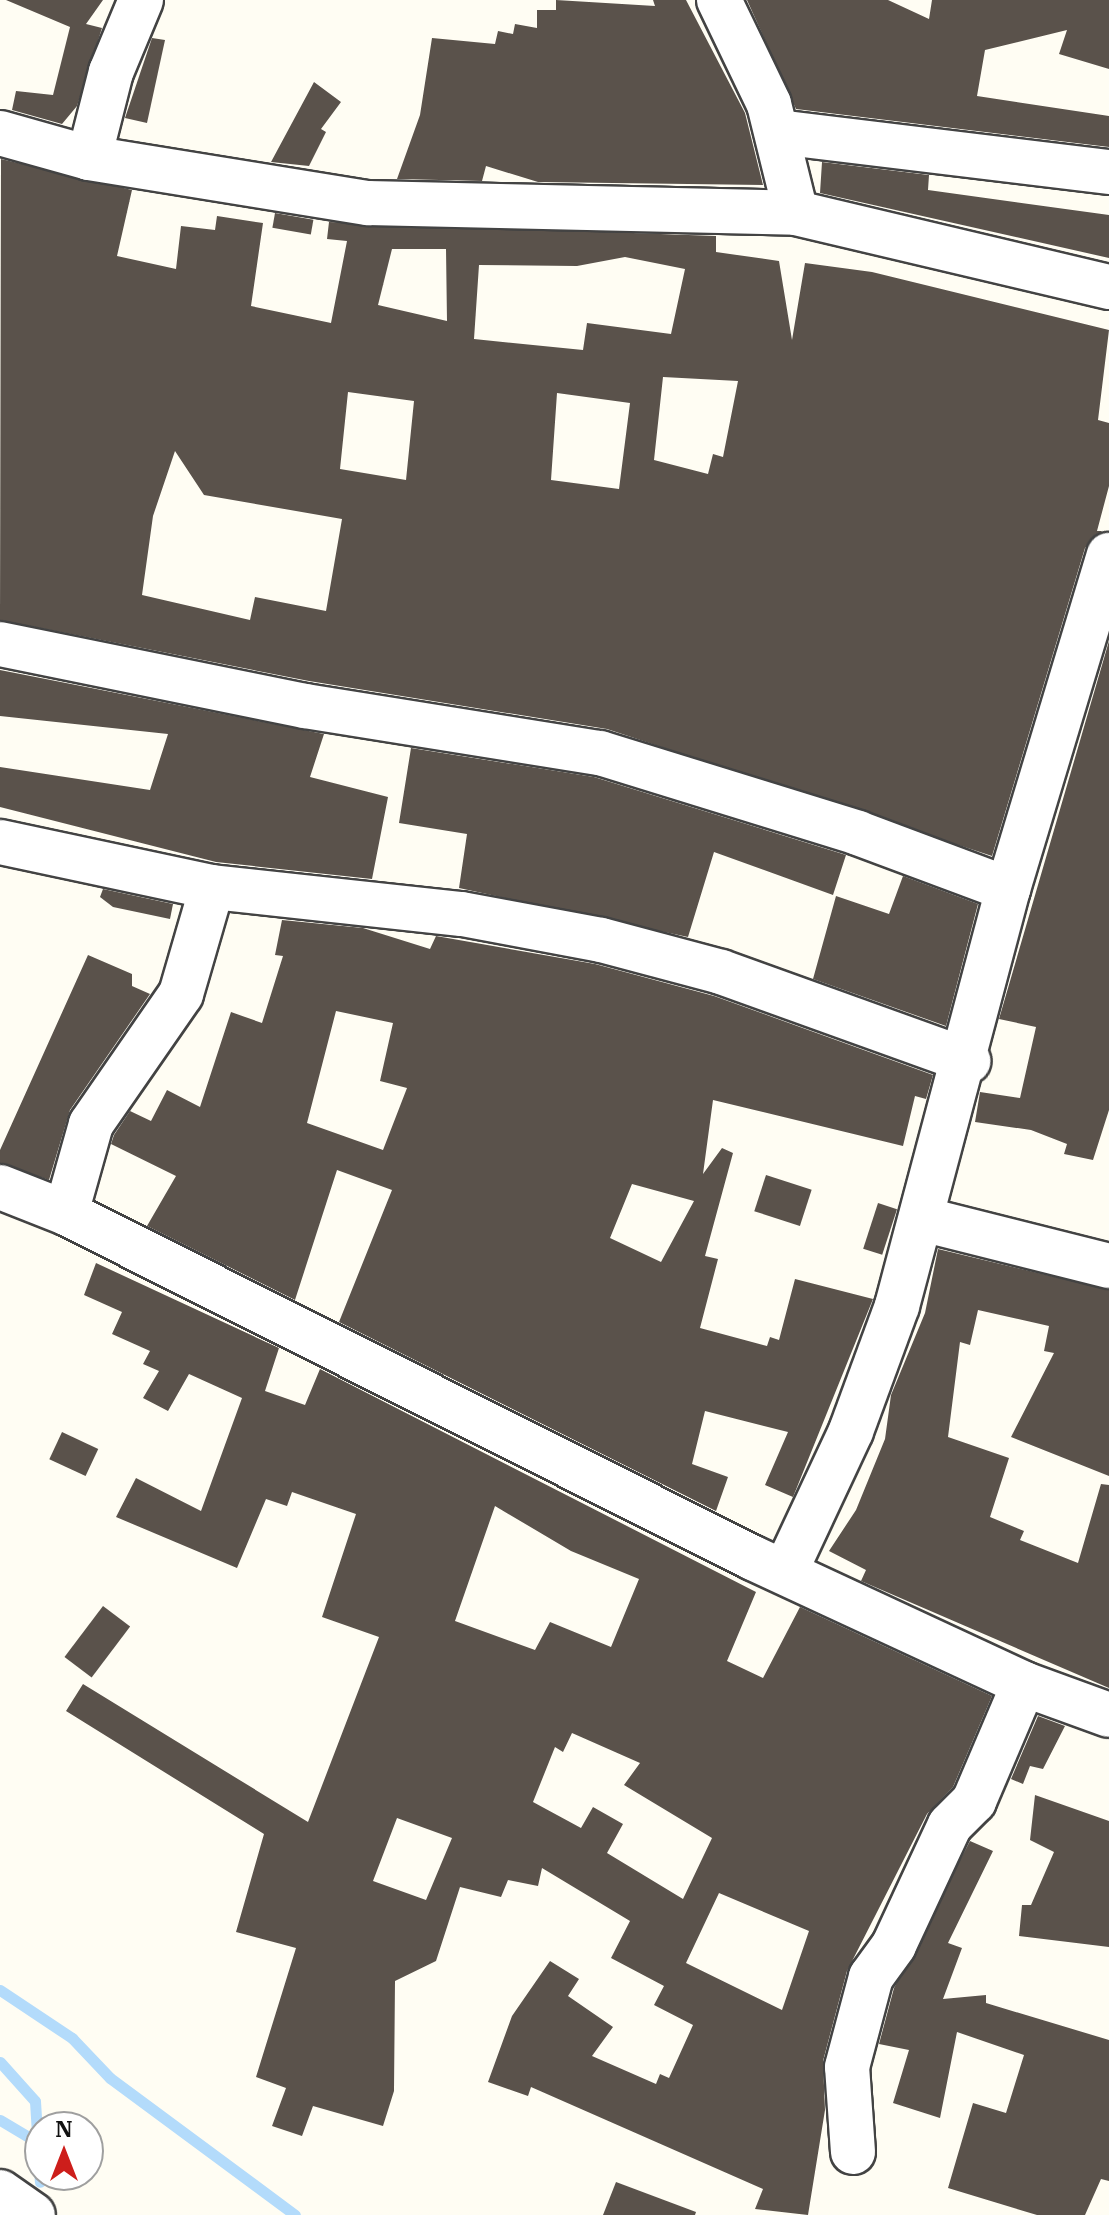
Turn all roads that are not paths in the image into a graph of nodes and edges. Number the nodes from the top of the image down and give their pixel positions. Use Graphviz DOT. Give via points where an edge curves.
graph roads {
  1 [pos="141,0"];
  2 [pos="719,0"];
  3 [pos="778,132"];
  4 [pos="0,133"];
  5 [pos="89,158"];
  6 [pos="1109,172"];
  7 [pos="796,213"];
  8 [pos="1109,287"];
  9 [pos="1109,555"];
  10 [pos="0,644"];
  11 [pos="0,842"];
  12 [pos="212,887"];
  13 [pos="1008,889"];
  14 [pos="968,1061"];
  15 [pos="0,1187"];
  16 [pos="66,1213"];
  17 [pos="922,1219"];
  18 [pos="1109,1266"];
  19 [pos="786,1570"];
  20 [pos="1024,1684"];
  21 [pos="1109,1715"];
  22 [pos="853,2152"];
  23 [pos="0,2192"];
  24 [pos="33,2215"];
  1 -- 5 [label="street" via="111,72"];
  2 -- 3 [label="street"];
  3 -- 6 [label="street"];
  3 -- 7 [label="street"];
  4 -- 5 [label="street"];
  5 -- 7 [label="street" via="383,204"];
  7 -- 8 [label="street"];
  9 -- 13 [label="street"];
  10 -- 13 [label="street" via="305,706 600,753 858,833"];
  11 -- 12 [label="street"];
  12 -- 14 [label="street" via="462,914 601,940 721,972"];
  12 -- 16 [label="street" via="181,994 91,1124"];
  13 -- 14 [label="street"];
  14 -- 17 [label="street"];
  15 -- 16 [label="street"];
  16 -- 19 [label="street"];
  17 -- 18 [label="street"];
  17 -- 19 [label="street" via="851,1431"];
  19 -- 20 [label="street"];
  20 -- 21 [label="street"];
  20 -- 22 [label="street" via="974,1801 950,1825 894,1945 871,1977 847,2067"];
  23 -- 24 [label="street"];
}
